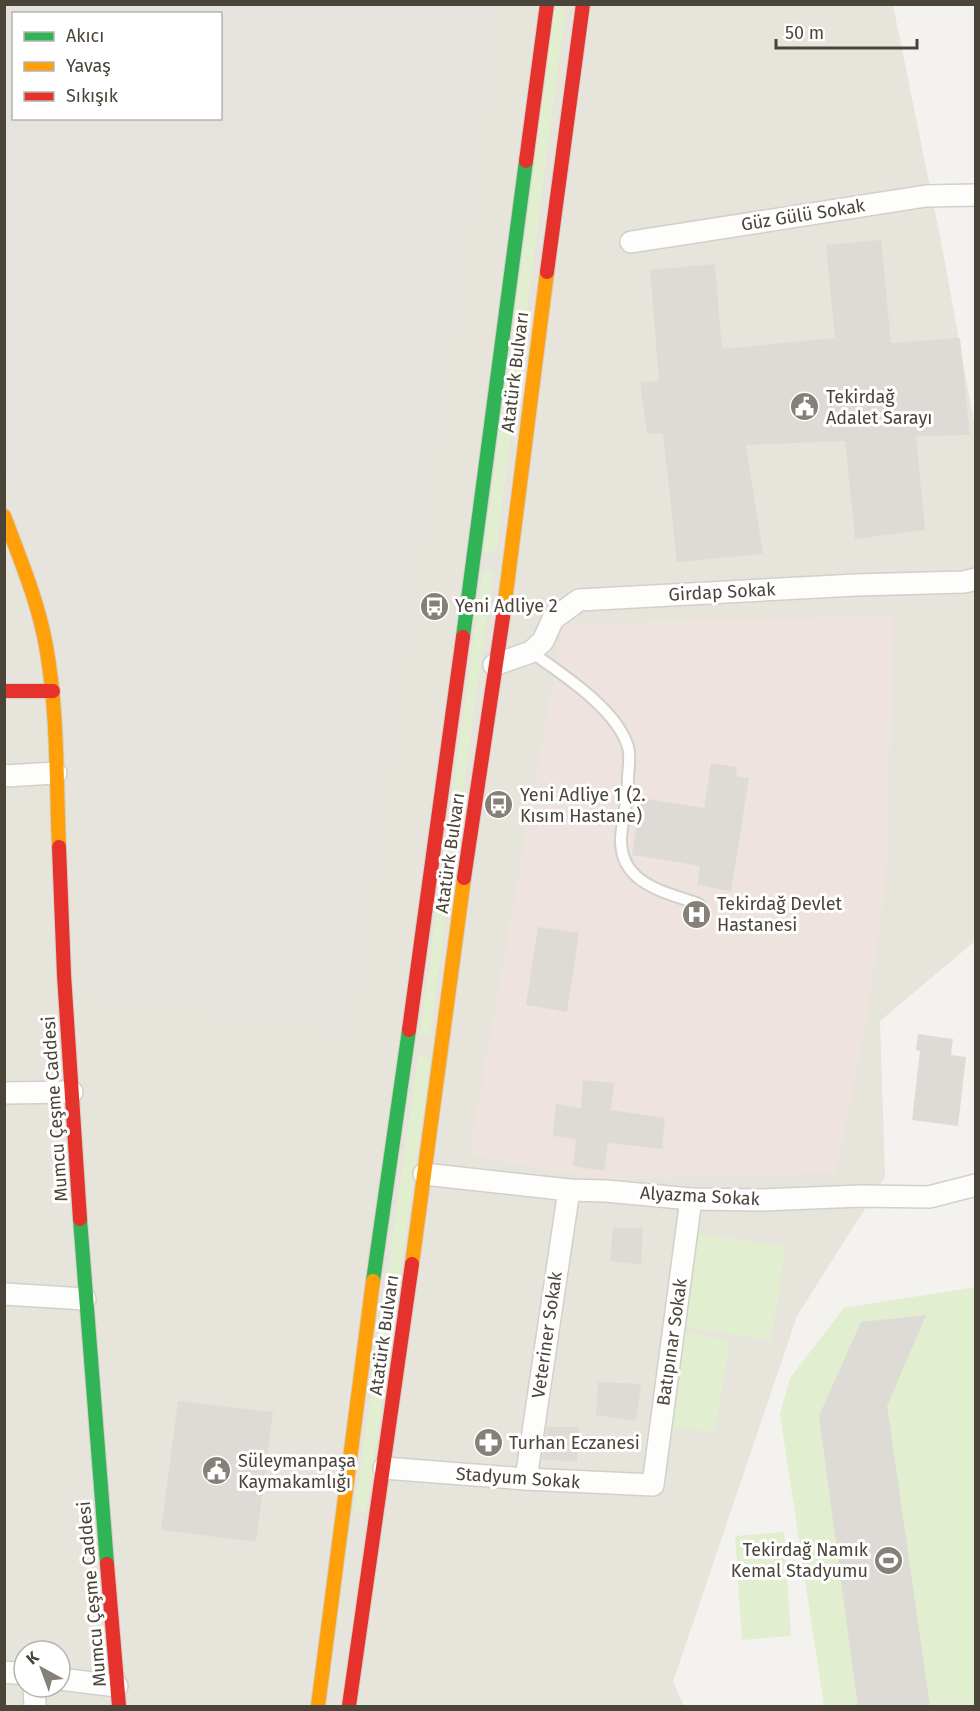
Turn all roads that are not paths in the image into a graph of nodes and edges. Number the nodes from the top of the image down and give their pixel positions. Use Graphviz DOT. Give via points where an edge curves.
graph roads {
  1 [pos="548,4"];
  2 [pos="583,4"];
  3 [pos="975,195"];
  4 [pos="631,242"];
  5 [pos="4,516"];
  6 [pos="975,579"];
  7 [pos="531,652"];
  8 [pos="494,665"];
  9 [pos="4,691"];
  10 [pos="53,691"];
  11 [pos="56,773"];
  12 [pos="4,776"];
  13 [pos="699,904"];
  14 [pos="72,1092"];
  15 [pos="4,1093"];
  16 [pos="424,1174"];
  17 [pos="975,1185"];
  18 [pos="569,1190"];
  19 [pos="691,1199"];
  20 [pos="4,1294"];
  21 [pos="85,1299"];
  22 [pos="384,1468"];
  23 [pos="526,1479"];
  24 [pos="653,1485"];
  25 [pos="72,1683"];
  26 [pos="118,1696"];
  27 [pos="318,1707"];
  28 [pos="349,1707"];
  1 -- 27 [label="main road, Atatürk Bulvarı"];
  2 -- 8 [label="main road, Atatürk Bulvarı" via="511,562"];
  3 -- 4 [label="street, Güz Gülü Sokak" via="927,196"];
  5 -- 10 [label="main road, Mumcu Çeşme Caddesi" via="35,601"];
  6 -- 7 [label="street, Girdap Sokak" via="579,600 553,619 543,641"];
  7 -- 8 [label="street"];
  7 -- 13 [label="lane" via="577,684 615,721 628,748 628,790 621,841 627,867 644,884"];
  8 -- 16 [label="main road, Atatürk Bulvarı"];
  9 -- 10 [label="main road"];
  10 -- 11 [label="main road, Mumcu Çeşme Caddesi"];
  11 -- 12 [label="street"];
  11 -- 14 [label="main road, Mumcu Çeşme Caddesi"];
  14 -- 15 [label="street"];
  14 -- 21 [label="main road, Mumcu Çeşme Caddesi"];
  16 -- 18 [label="street, Alyazma Sokak"];
  16 -- 22 [label="main road, Atatürk Bulvarı"];
  17 -- 19 [label="street, Alyazma Sokak" via="929,1197"];
  18 -- 19 [label="street, Alyazma Sokak"];
  18 -- 23 [label="street, Veteriner Sokak"];
  19 -- 24 [label="street, Batıpınar Sokak"];
  20 -- 21 [label="street"];
  21 -- 26 [label="main road, Mumcu Çeşme Caddesi"];
  22 -- 23 [label="street, Stadyum Sokak"];
  22 -- 28 [label="main road, Atatürk Bulvarı"];
  23 -- 24 [label="street, Stadyum Sokak"];
  25 -- 26 [label="street"];
}
